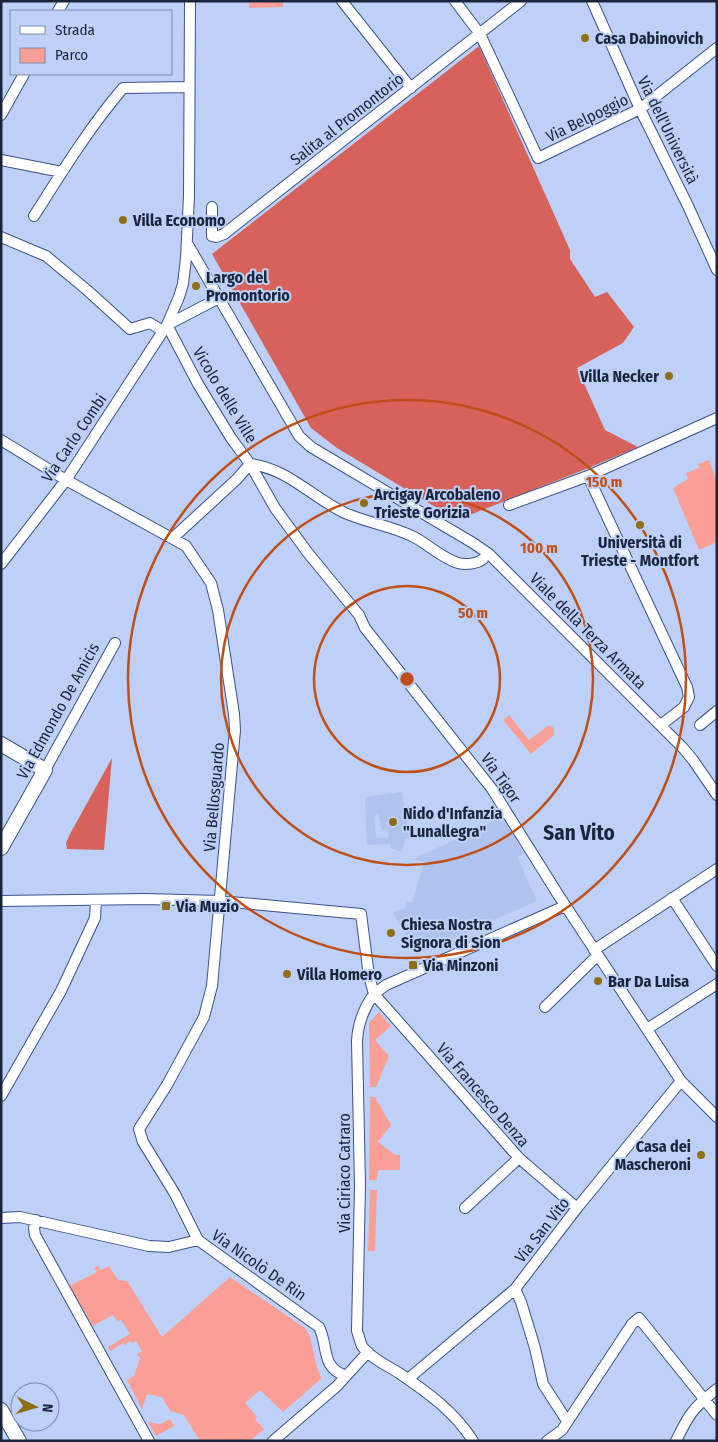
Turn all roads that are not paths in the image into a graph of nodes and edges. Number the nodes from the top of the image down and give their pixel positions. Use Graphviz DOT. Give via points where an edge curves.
graph roads {
  1 [pos="190,1"];
  2 [pos="342,1"];
  3 [pos="455,1"];
  4 [pos="521,1"];
  5 [pos="592,1"];
  6 [pos="480,34"];
  7 [pos="717,48"];
  8 [pos="23,75"];
  9 [pos="189,87"];
  10 [pos="411,88"];
  11 [pos="640,109"];
  12 [pos="1,115"];
  13 [pos="1,160"];
  14 [pos="62,172"];
  15 [pos="212,207"];
  16 [pos="34,216"];
  17 [pos="1,237"];
  18 [pos="187,243"];
  19 [pos="717,270"];
  20 [pos="219,298"];
  21 [pos="165,328"];
  22 [pos="717,418"];
  23 [pos="1,440"];
  24 [pos="250,464"];
  25 [pos="588,476"];
  26 [pos="66,480"];
  27 [pos="508,505"];
  28 [pos="174,538"];
  29 [pos="483,559"];
  30 [pos="1,564"];
  31 [pos="115,643"];
  32 [pos="717,711"];
  33 [pos="661,725"];
  34 [pos="700,726"];
  35 [pos="1,744"];
  36 [pos="45,770"];
  37 [pos="717,795"];
  38 [pos="1,848"];
  39 [pos="717,869"];
  40 [pos="672,898"];
  41 [pos="96,900"];
  42 [pos="1,901"];
  43 [pos="220,901"];
  44 [pos="565,906"];
  45 [pos="596,952"];
  46 [pos="717,966"];
  47 [pos="717,984"];
  48 [pos="374,994"];
  49 [pos="545,1007"];
  50 [pos="647,1029"];
  51 [pos="681,1082"];
  52 [pos="1,1096"];
  53 [pos="717,1117"];
  54 [pos="519,1158"];
  55 [pos="465,1208"];
  56 [pos="577,1208"];
  57 [pos="1,1218"];
  58 [pos="36,1220"];
  59 [pos="198,1240"];
  60 [pos="515,1289"];
  61 [pos="368,1352"];
  62 [pos="346,1376"];
  63 [pos="408,1379"];
  64 [pos="717,1390"];
  65 [pos="704,1399"];
  66 [pos="1,1410"];
  67 [pos="717,1414"];
  68 [pos="567,1421"];
  69 [pos="19,1441"];
  70 [pos="149,1441"];
  71 [pos="273,1441"];
  72 [pos="473,1441"];
  73 [pos="547,1441"];
  74 [pos="676,1441"];
  1 -- 9 [label="street"];
  2 -- 10 [label="street"];
  3 -- 6 [label="street, Via Belpoggio"];
  4 -- 6 [label="street, Salita al Promontorio"];
  5 -- 11 [label="street, Via dell'Università"];
  6 -- 10 [label="street, Salita al Promontorio"];
  6 -- 11 [label="street, Via Belpoggio" via="538,158"];
  7 -- 11 [label="street, Via Belpoggio"];
  8 -- 12 [label="street"];
  9 -- 14 [label="street" via="123,88"];
  9 -- 18 [label="street"];
  10 -- 15 [label="street, Salita al Promontorio" via="216,237 212,236"];
  11 -- 19 [label="street, Via dell'Università"];
  13 -- 14 [label="street"];
  14 -- 16 [label="street"];
  17 -- 21 [label="street" via="46,256 130,329 150,323"];
  18 -- 20 [label="street"];
  18 -- 21 [label="street" via="183,284"];
  20 -- 21 [label="street"];
  20 -- 33 [label="street, Viale della Terza Armata" via="299,436 311,447 489,554"];
  21 -- 24 [label="street, Vicolo delle Ville"];
  21 -- 26 [label="street, Via Carlo Combi"];
  22 -- 25 [label="street"];
  23 -- 26 [label="street, Via Bellosguardo"];
  24 -- 28 [label="street"];
  24 -- 29 [label="street, Vicolo delle Ville" via="282,474 345,513 390,526 458,563 474,563"];
  24 -- 44 [label="street, Via Tigor" via="275,508 308,553 492,789"];
  25 -- 27 [label="street"];
  25 -- 33 [label="street" via="687,687 689,697 684,707"];
  26 -- 28 [label="street, Via Bellosguardo"];
  26 -- 30 [label="street, Via Carlo Combi"];
  28 -- 43 [label="street, Via Bellosguardo" via="186,546 211,582 234,714"];
  31 -- 36 [label="street, Via Edmondo De Amicis"];
  32 -- 34 [label="street"];
  33 -- 37 [label="street, Viale della Terza Armata" via="693,760"];
  35 -- 36 [label="street"];
  36 -- 38 [label="street, Via Edmondo De Amicis"];
  39 -- 40 [label="street"];
  40 -- 45 [label="street"];
  40 -- 46 [label="street"];
  41 -- 42 [label="street"];
  41 -- 43 [label="street"];
  41 -- 52 [label="street" via="95,918 61,991"];
  43 -- 48 [label="street" via="361,914"];
  43 -- 59 [label="street, Via Bellosguardo" via="212,986 204,1017 139,1130"];
  44 -- 45 [label="street, Via Tigor"];
  44 -- 48 [label="street"];
  45 -- 49 [label="street"];
  45 -- 50 [label="street, Via Tigor"];
  47 -- 50 [label="street"];
  48 -- 54 [label="street, Via Francesco Denza"];
  48 -- 61 [label="street, Via Ciriaco Catraro" via="361,1017 357,1041 360,1194 357,1332 361,1345"];
  50 -- 51 [label="street, Via Tigor"];
  51 -- 53 [label="street, Via Tigor"];
  51 -- 56 [label="street, Via San Vito"];
  54 -- 55 [label="street"];
  54 -- 56 [label="street, Via Francesco Denza"];
  56 -- 60 [label="street, Via San Vito"];
  57 -- 58 [label="street, Via Nicolò De Rin"];
  58 -- 59 [label="street, Via Nicolò De Rin" via="149,1246 169,1247"];
  58 -- 70 [label="street" via="35,1235"];
  59 -- 62 [label="street, Via Nicolò De Rin" via="319,1327 331,1368"];
  60 -- 63 [label="street, Via San Vito"];
  60 -- 68 [label="street" via="535,1348 543,1384"];
  61 -- 62 [label="street"];
  61 -- 63 [label="street"];
  62 -- 71 [label="street"];
  63 -- 72 [label="street" via="454,1416"];
  64 -- 65 [label="street"];
  65 -- 67 [label="street"];
  65 -- 68 [label="street" via="639,1318"];
  65 -- 74 [label="street" via="689,1415"];
  66 -- 69 [label="street"];
  68 -- 73 [label="street" via="562,1430"];
}
